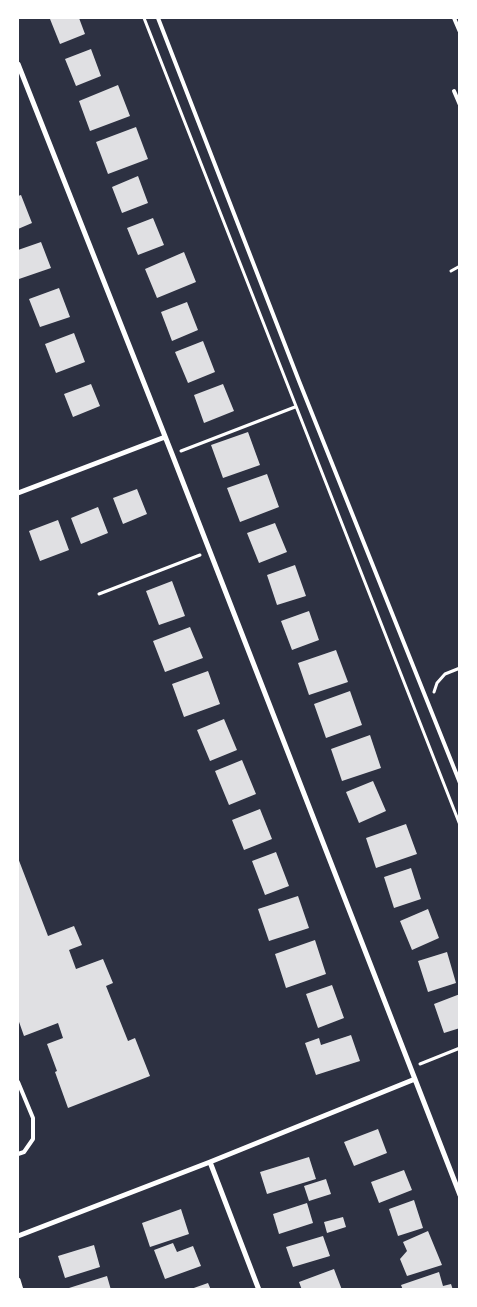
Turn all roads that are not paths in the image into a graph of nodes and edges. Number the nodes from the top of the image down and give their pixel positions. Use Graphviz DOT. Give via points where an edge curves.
graph roads {
  1 [pos="158,18"];
  2 [pos="454,18"];
  3 [pos="460,32"];
  4 [pos="18,64"];
  5 [pos="454,91"];
  6 [pos="460,105"];
  7 [pos="165,437"];
  8 [pos="18,493"];
  9 [pos="460,783"];
  10 [pos="415,1079"];
  11 [pos="18,1082"];
  12 [pos="18,1154"];
  13 [pos="210,1162"];
  14 [pos="460,1195"];
  15 [pos="18,1236"];
  16 [pos="18,1280"];
  17 [pos="21,1290"];
  18 [pos="260,1290"];
  1 -- 9 [label="lane"];
  2 -- 3 [label="lane"];
  4 -- 7 [label="street"];
  5 -- 6 [label="lane"];
  7 -- 8 [label="street"];
  7 -- 10 [label="street"];
  10 -- 13 [label="street"];
  10 -- 14 [label="street"];
  11 -- 12 [label="lane" via="33,1118 33,1139 24,1152"];
  13 -- 15 [label="street"];
  13 -- 18 [label="street"];
  16 -- 17 [label="street"];
}
